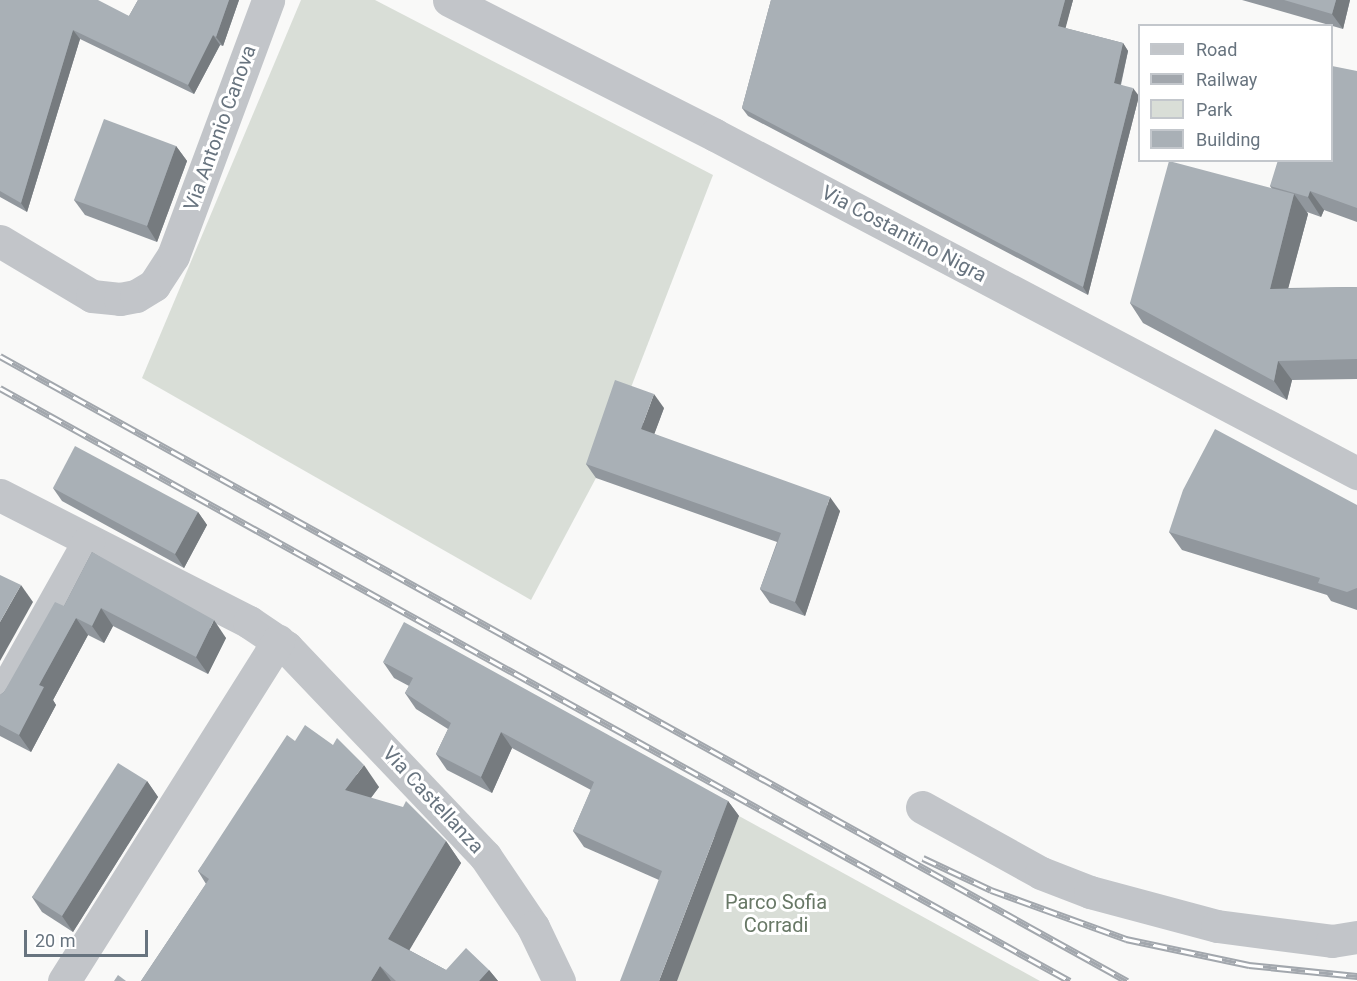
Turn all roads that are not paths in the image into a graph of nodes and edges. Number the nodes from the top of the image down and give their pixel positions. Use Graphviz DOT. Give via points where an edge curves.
graph roads {
  1 [pos="268,0"];
  2 [pos="449,0"];
  3 [pos="0,241"];
  4 [pos="1357,473"];
  5 [pos="0,495"];
  6 [pos="88,542"];
  7 [pos="278,641"];
  8 [pos="0,699"];
  9 [pos="922,807"];
  10 [pos="1357,937"];
  11 [pos="64,981"];
  12 [pos="559,981"];
  1 -- 3 [label="street, Via Antonio Canova" via="173,256 159,279 136,296 92,296"];
  2 -- 4 [label="street, Via Costantino Nigra" via="715,135"];
  5 -- 6 [label="street, Via Castellanza"];
  6 -- 7 [label="street, Via Castellanza" via="249,622"];
  6 -- 8 [label="street"];
  7 -- 11 [label="street"];
  7 -- 12 [label="street, Via Castellanza" via="484,856 533,927"];
  9 -- 10 [label="street" via="1041,873 1090,892 1217,926 1332,941"];
}
